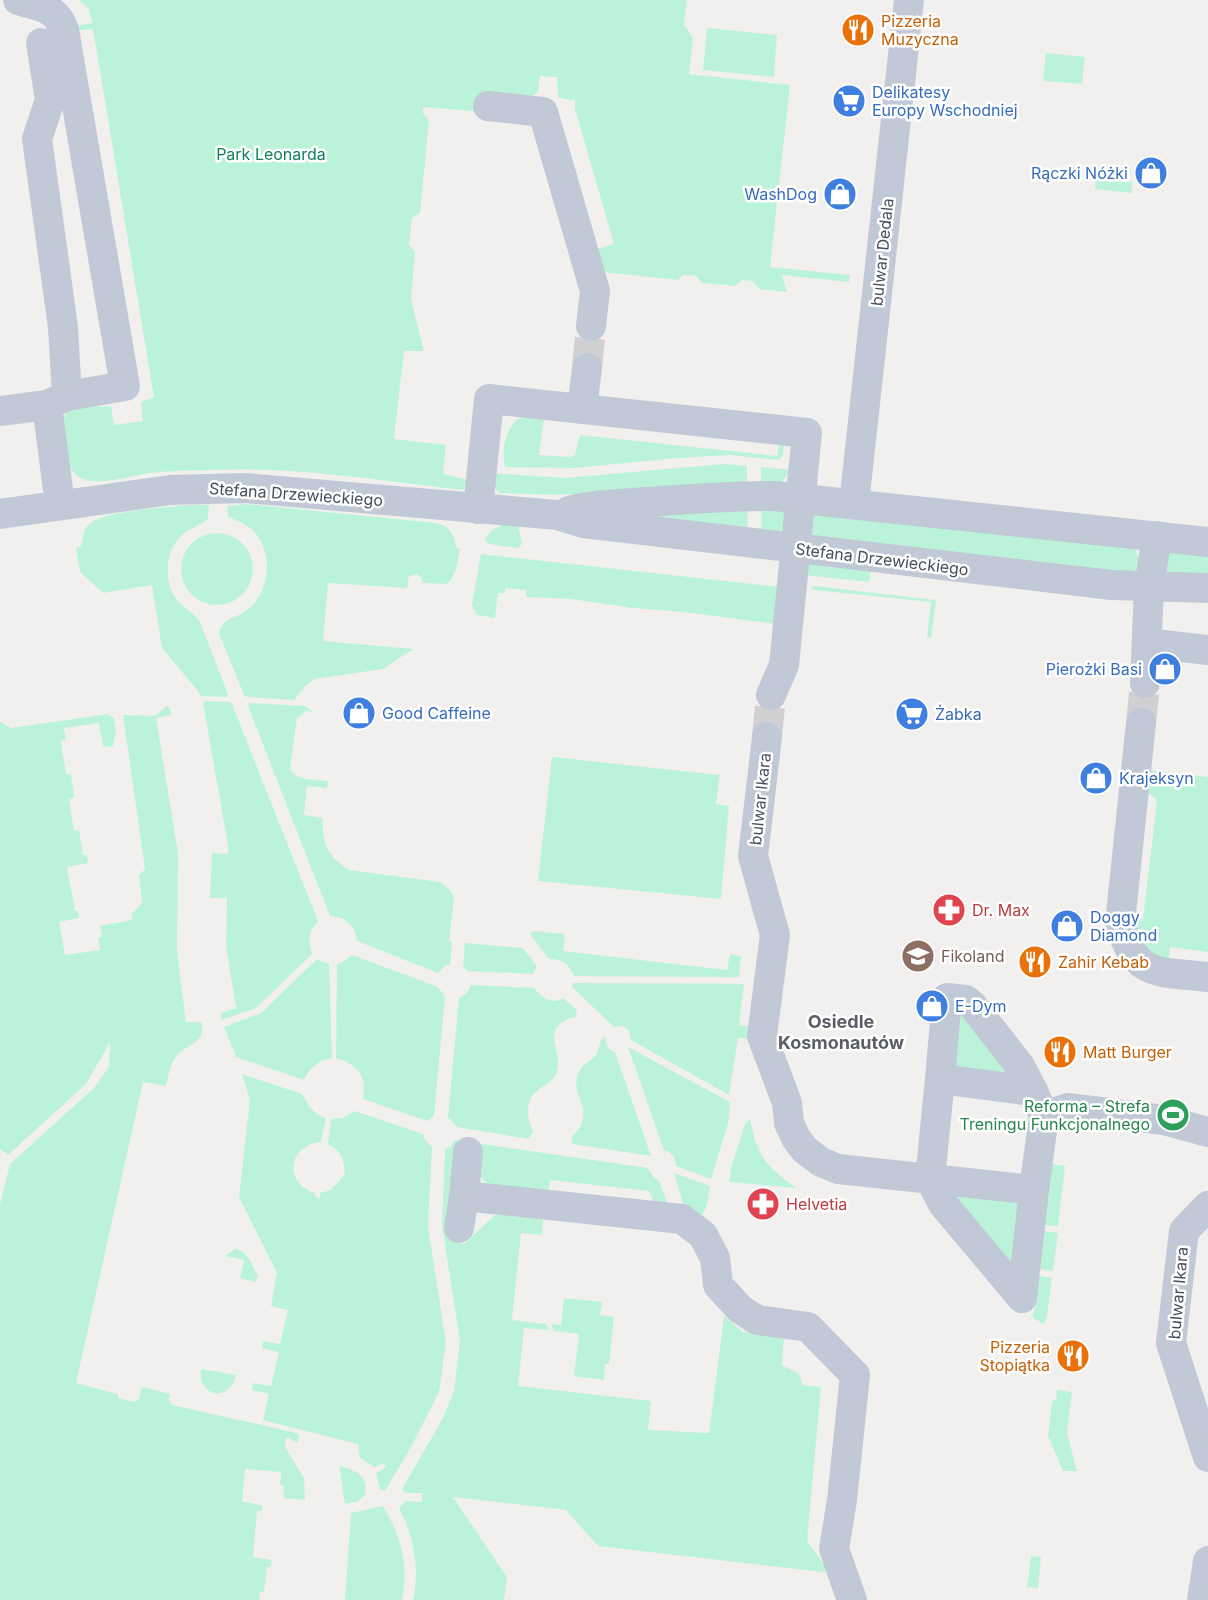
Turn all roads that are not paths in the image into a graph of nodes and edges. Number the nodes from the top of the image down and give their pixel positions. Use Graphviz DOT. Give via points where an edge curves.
graph roads {
  1 [pos="18,0"];
  2 [pos="909,0"];
  3 [pos="53,59"];
  4 [pos="488,106"];
  5 [pos="591,326"];
  6 [pos="587,368"];
  7 [pos="57,400"];
  8 [pos="582,409"];
  9 [pos="0,411"];
  10 [pos="801,498"];
  11 [pos="854,504"];
  12 [pos="60,505"];
  13 [pos="478,509"];
  14 [pos="0,514"];
  15 [pos="557,515"];
  16 [pos="1157,536"];
  17 [pos="1208,542"];
  18 [pos="796,549"];
  19 [pos="1149,586"];
  20 [pos="1208,588"];
  21 [pos="1147,643"];
  22 [pos="1208,650"];
  23 [pos="1145,683"];
  24 [pos="771,696"];
  25 [pos="1141,723"];
  26 [pos="767,737"];
  27 [pos="1208,977"];
  28 [pos="940,1079"];
  29 [pos="1039,1103"];
  30 [pos="1208,1132"];
  31 [pos="468,1152"];
  32 [pos="930,1179"];
  33 [pos="1034,1190"];
  34 [pos="464,1196"];
  35 [pos="1208,1206"];
  36 [pos="459,1228"];
  37 [pos="1208,1456"];
  38 [pos="1208,1561"];
  39 [pos="852,1600"];
  40 [pos="1202,1600"];
  1 -- 3 [label="street" via="44,7 61,19"];
  2 -- 11 [label="street, bulwar Dedala"];
  3 -- 7 [label="street" via="51,100 37,139 63,327"];
  3 -- 7 [label="street" via="125,386"];
  4 -- 5 [label="street" via="543,112 595,291"];
  6 -- 8 [label="street"];
  7 -- 9 [label="street"];
  7 -- 12 [label="street"];
  8 -- 10 [label="street" via="807,434"];
  8 -- 13 [label="street" via="489,399"];
  10 -- 11 [label="street, Stefana Drzewieckiego"];
  10 -- 15 [label="street, Stefana Drzewieckiego" via="722,496 581,508"];
  10 -- 18 [label="street"];
  11 -- 16 [label="street, Stefana Drzewieckiego"];
  12 -- 13 [label="street, Stefana Drzewieckiego" via="189,488 246,488"];
  12 -- 14 [label="street, Stefana Drzewieckiego"];
  13 -- 15 [label="street, Stefana Drzewieckiego"];
  15 -- 18 [label="street, Stefana Drzewieckiego" via="583,523"];
  16 -- 17 [label="street, Stefana Drzewieckiego"];
  16 -- 19 [label="street"];
  18 -- 19 [label="street, Stefana Drzewieckiego"];
  18 -- 24 [label="street" via="784,665"];
  19 -- 20 [label="street, Stefana Drzewieckiego"];
  19 -- 21 [label="street"];
  21 -- 22 [label="street"];
  21 -- 23 [label="street"];
  25 -- 27 [label="street" via="1120,923 1131,952 1151,971"];
  26 -- 32 [label="street, bulwar Ikara" via="753,856 775,935 762,1036 787,1103 789,1123 805,1149 828,1166"];
  28 -- 29 [label="street"];
  28 -- 29 [label="street" via="947,998 966,1000 1020,1066"];
  28 -- 32 [label="street"];
  29 -- 30 [label="street" via="1164,1120"];
  29 -- 33 [label="street"];
  31 -- 34 [label="street"];
  32 -- 33 [label="street, bulwar Ikara"];
  32 -- 33 [label="street" via="943,1204 1022,1298"];
  34 -- 36 [label="street"];
  34 -- 39 [label="street" via="682,1219 703,1235 715,1258 718,1285 740,1309 757,1320 808,1328 855,1375 834,1549"];
  35 -- 37 [label="street, bulwar Ikara" via="1184,1231 1171,1343"];
  38 -- 40 [label="street"];
}
